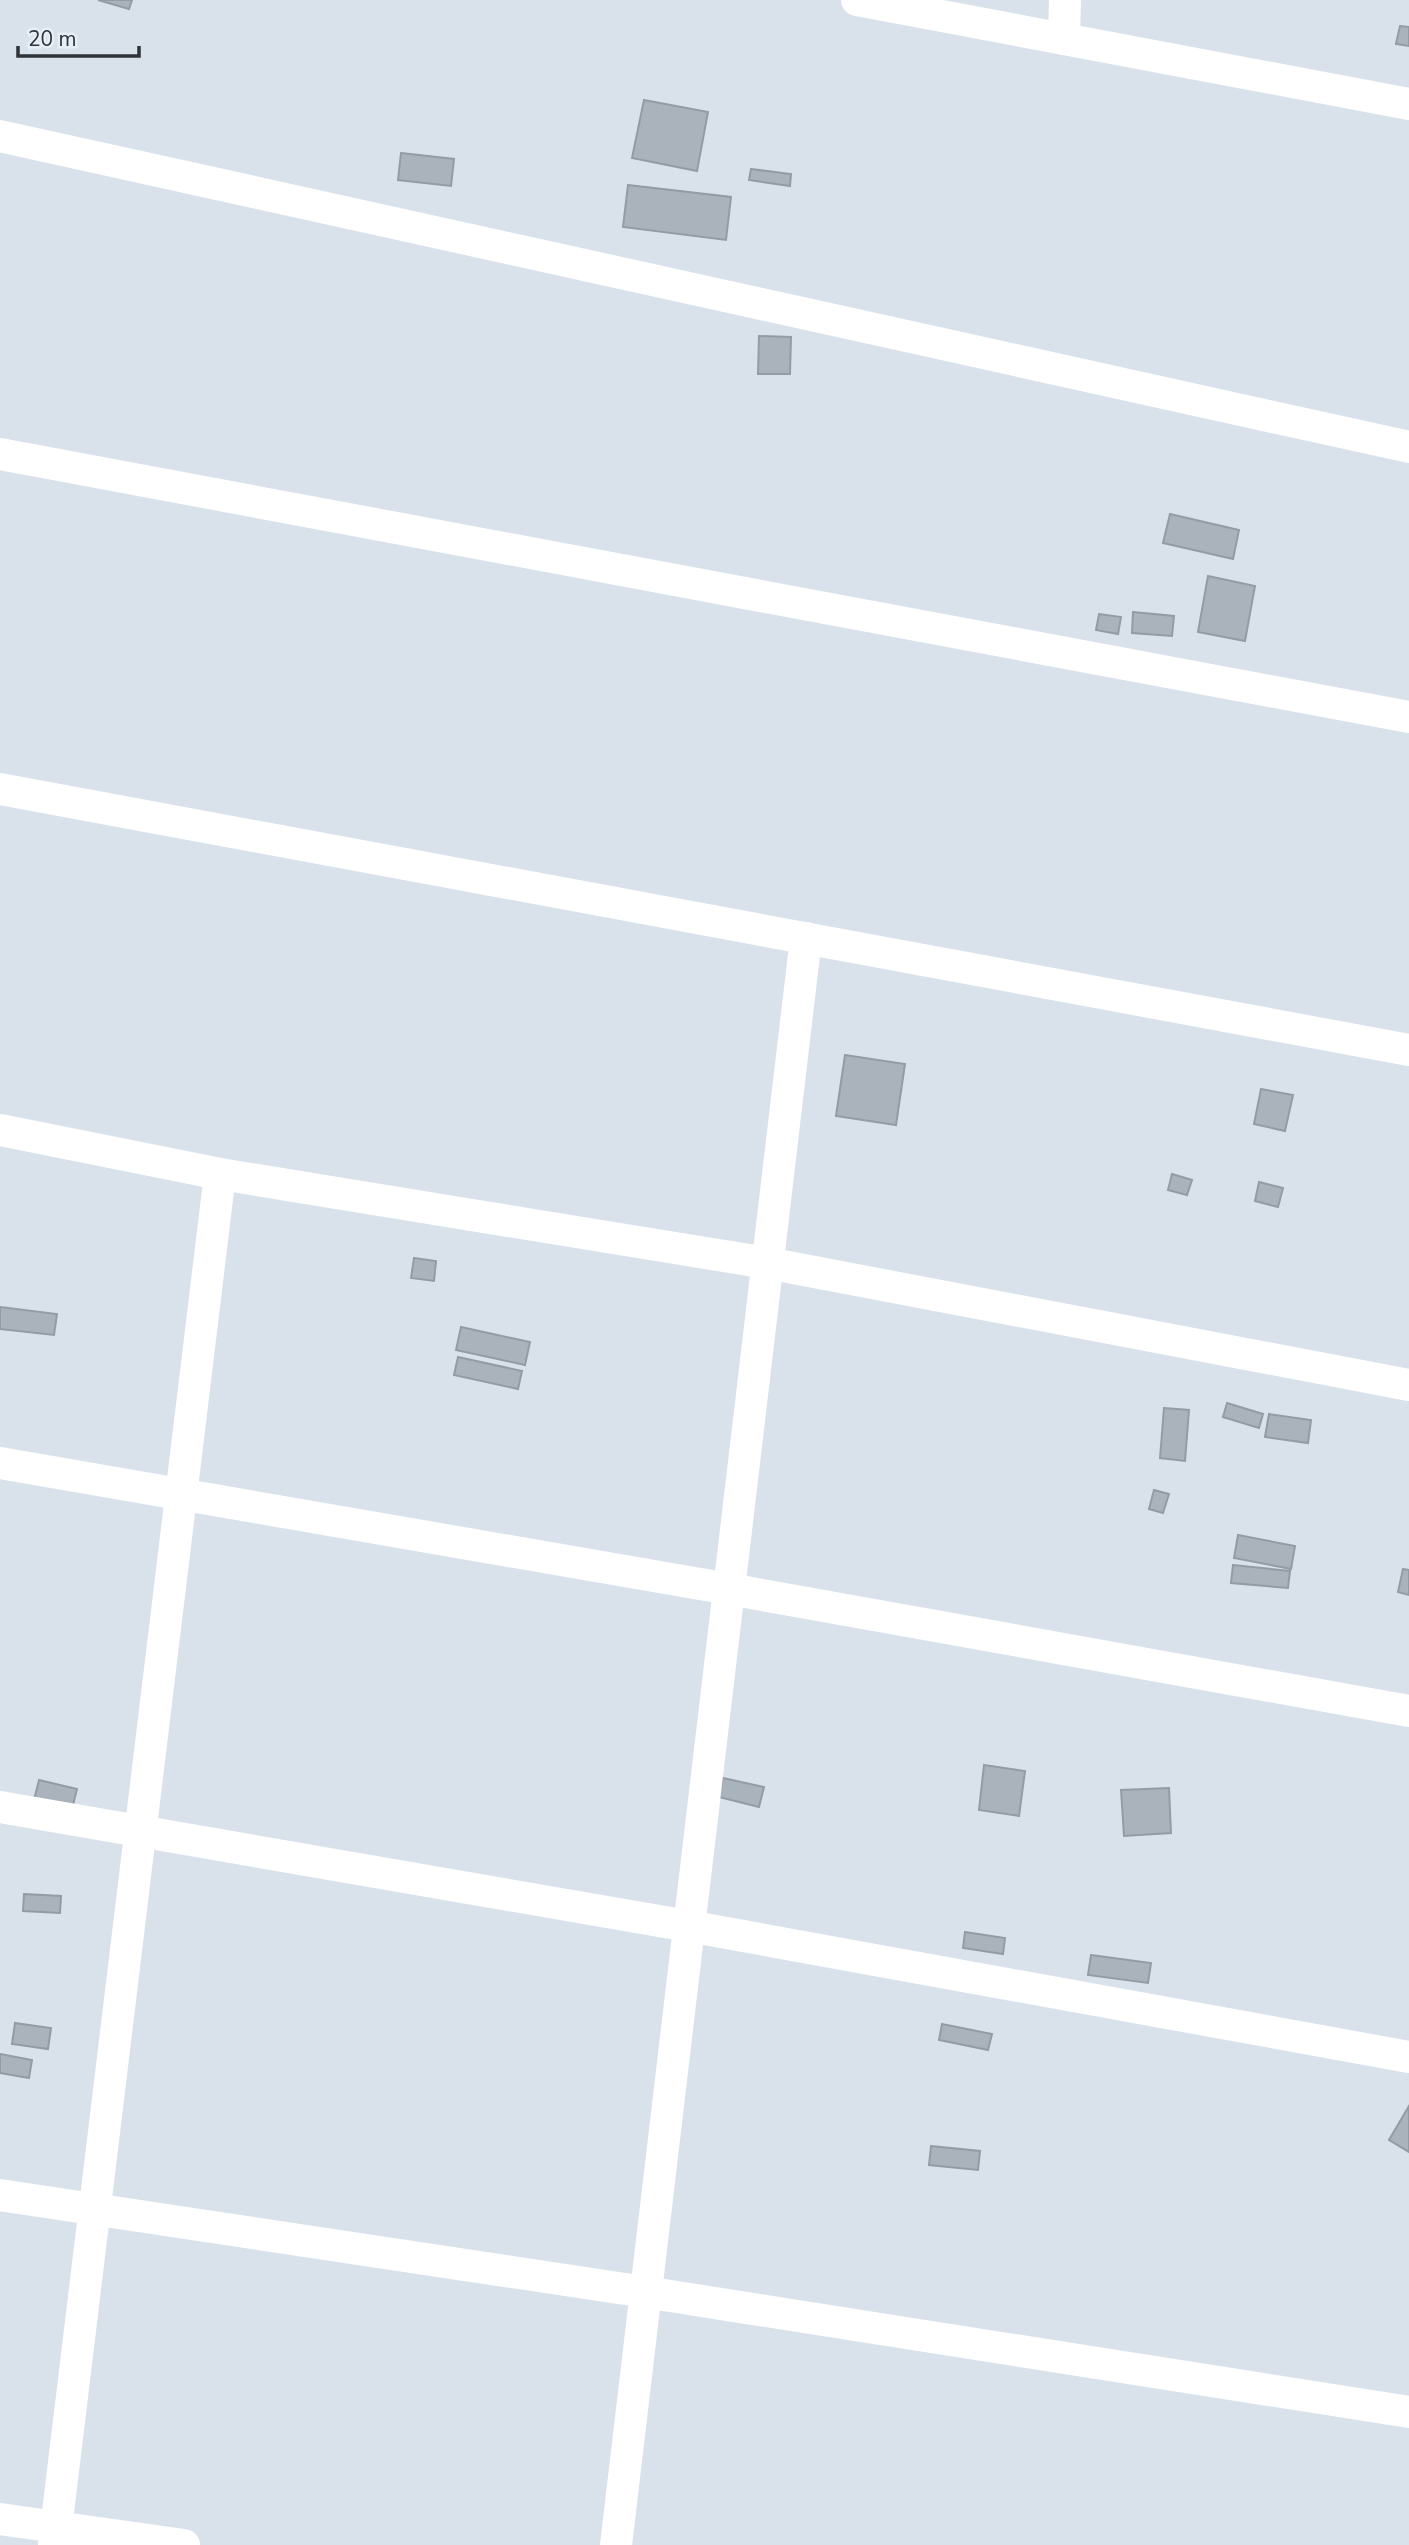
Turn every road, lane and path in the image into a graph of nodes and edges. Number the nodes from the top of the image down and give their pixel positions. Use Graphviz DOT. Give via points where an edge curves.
graph roads {
  1 [pos="857,0"];
  2 [pos="1065,0"];
  3 [pos="1064,39"];
  4 [pos="1409,104"];
  5 [pos="0,136"];
  6 [pos="1409,447"];
  7 [pos="0,454"];
  8 [pos="1409,717"];
  9 [pos="0,789"];
  10 [pos="806,939"];
  11 [pos="1409,1050"];
  12 [pos="0,1130"];
  13 [pos="220,1174"];
  14 [pos="767,1263"];
  15 [pos="1409,1385"];
  16 [pos="0,1462"];
  17 [pos="182,1493"];
  18 [pos="729,1589"];
  19 [pos="1409,1711"];
  20 [pos="0,1807"];
  21 [pos="140,1831"];
  22 [pos="688,1926"];
  23 [pos="1409,2057"];
  24 [pos="0,2195"];
  25 [pos="94,2209"];
  26 [pos="645,2291"];
  27 [pos="1409,2412"];
  28 [pos="0,2519"];
  29 [pos="55,2535"];
  30 [pos="184,2545"];
  31 [pos="615,2545"];
  1 -- 3 [label="street"];
  2 -- 3 [label="street"];
  3 -- 4 [label="street"];
  5 -- 6 [label="street"];
  7 -- 8 [label="street"];
  9 -- 10 [label="street"];
  10 -- 11 [label="street"];
  10 -- 14 [label="street"];
  12 -- 13 [label="street"];
  13 -- 14 [label="street"];
  13 -- 17 [label="street"];
  14 -- 15 [label="street"];
  14 -- 18 [label="street"];
  16 -- 17 [label="street"];
  17 -- 18 [label="street"];
  17 -- 21 [label="street"];
  18 -- 19 [label="street"];
  18 -- 22 [label="street"];
  20 -- 21 [label="street"];
  21 -- 22 [label="street"];
  21 -- 25 [label="street"];
  22 -- 23 [label="street"];
  22 -- 26 [label="street"];
  24 -- 25 [label="street"];
  25 -- 26 [label="street"];
  25 -- 29 [label="street"];
  26 -- 27 [label="street"];
  26 -- 31 [label="street"];
  28 -- 29 [label="street"];
  29 -- 30 [label="street"];
}
